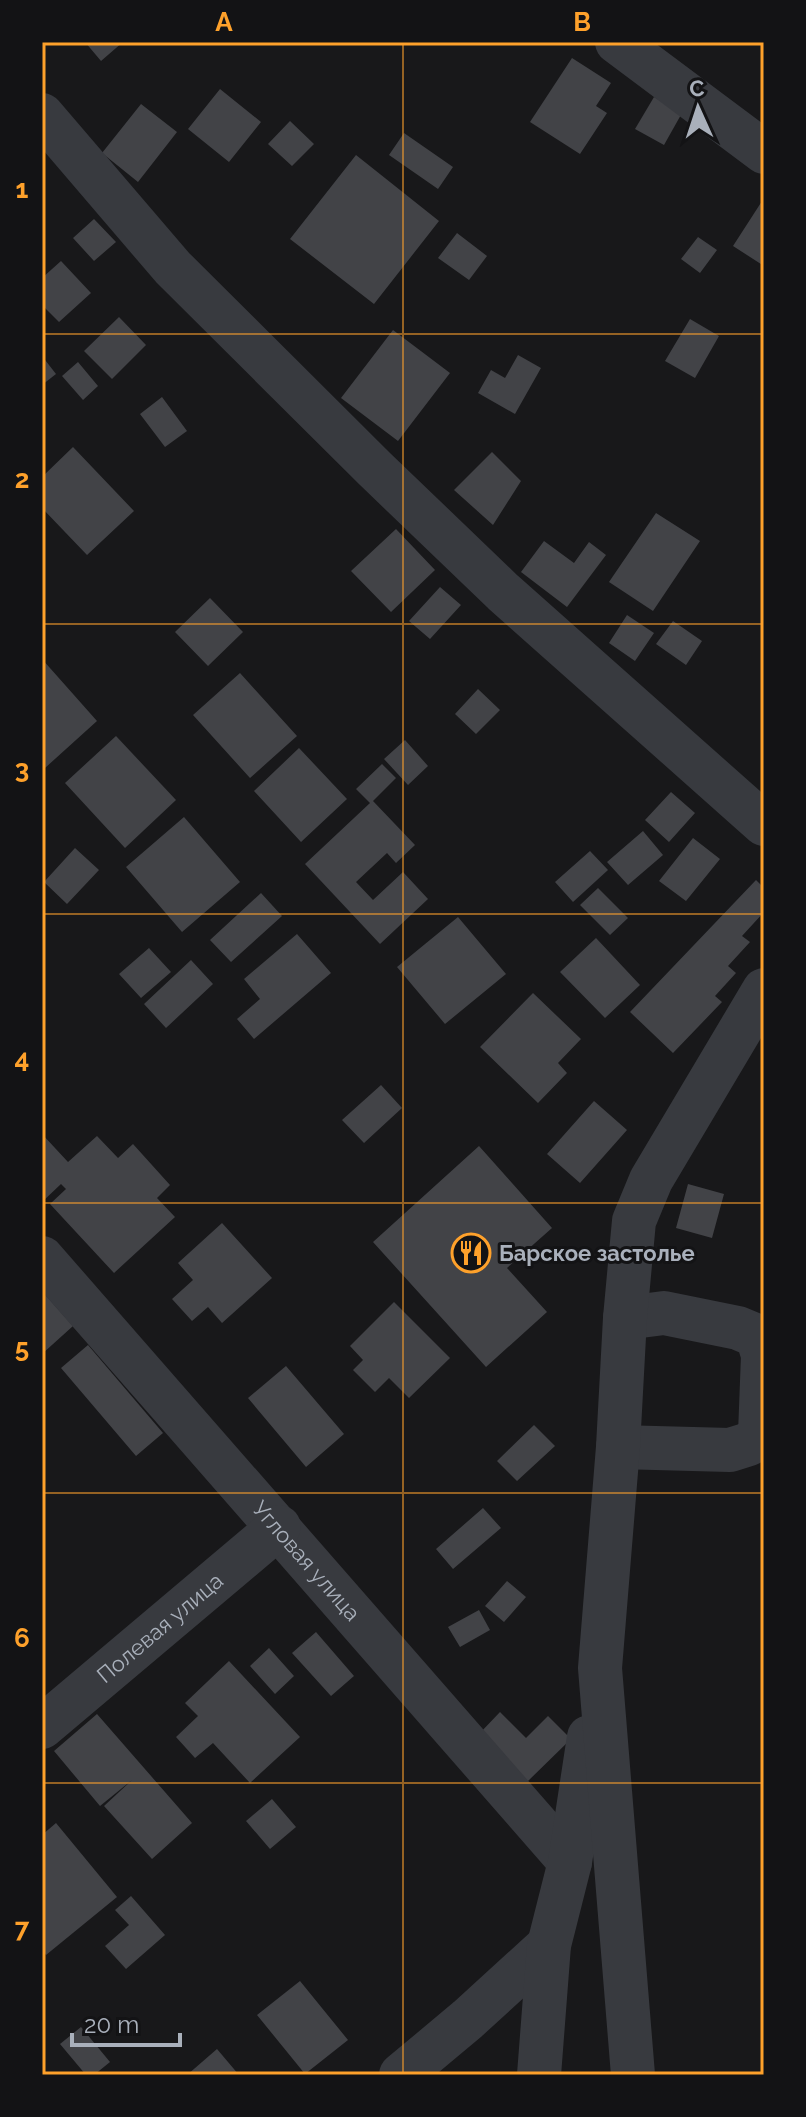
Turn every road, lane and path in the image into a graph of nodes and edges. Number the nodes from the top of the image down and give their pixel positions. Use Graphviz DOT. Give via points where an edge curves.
graph roads {
  1 [pos="617,42"];
  2 [pos="42,115"];
  3 [pos="764,152"];
  4 [pos="764,824"];
  5 [pos="764,990"];
  6 [pos="42,1258"];
  7 [pos="625,1318"];
  8 [pos="618,1447"];
  9 [pos="279,1527"];
  10 [pos="600,1668"];
  11 [pos="42,1727"];
  12 [pos="570,1862"];
  13 [pos="549,1945"];
  14 [pos="401,2075"];
  15 [pos="539,2075"];
  16 [pos="633,2075"];
  1 -- 3 [label="street"];
  2 -- 4 [label="street" via="173,268 375,469 503,592"];
  5 -- 7 [label="street" via="651,1180 634,1221"];
  6 -- 9 [label="street, Угловая улица"];
  7 -- 8 [label="street"];
  7 -- 8 [label="street" via="664,1313 757,1336 763,1355 760,1434 730,1450"];
  8 -- 10 [label="street"];
  9 -- 11 [label="street, Полевая улица"];
  9 -- 12 [label="street, Угловая улица"];
  10 -- 12 [label="street"];
  10 -- 16 [label="street"];
  12 -- 13 [label="street"];
  13 -- 14 [label="street"];
  13 -- 15 [label="street"];
}
